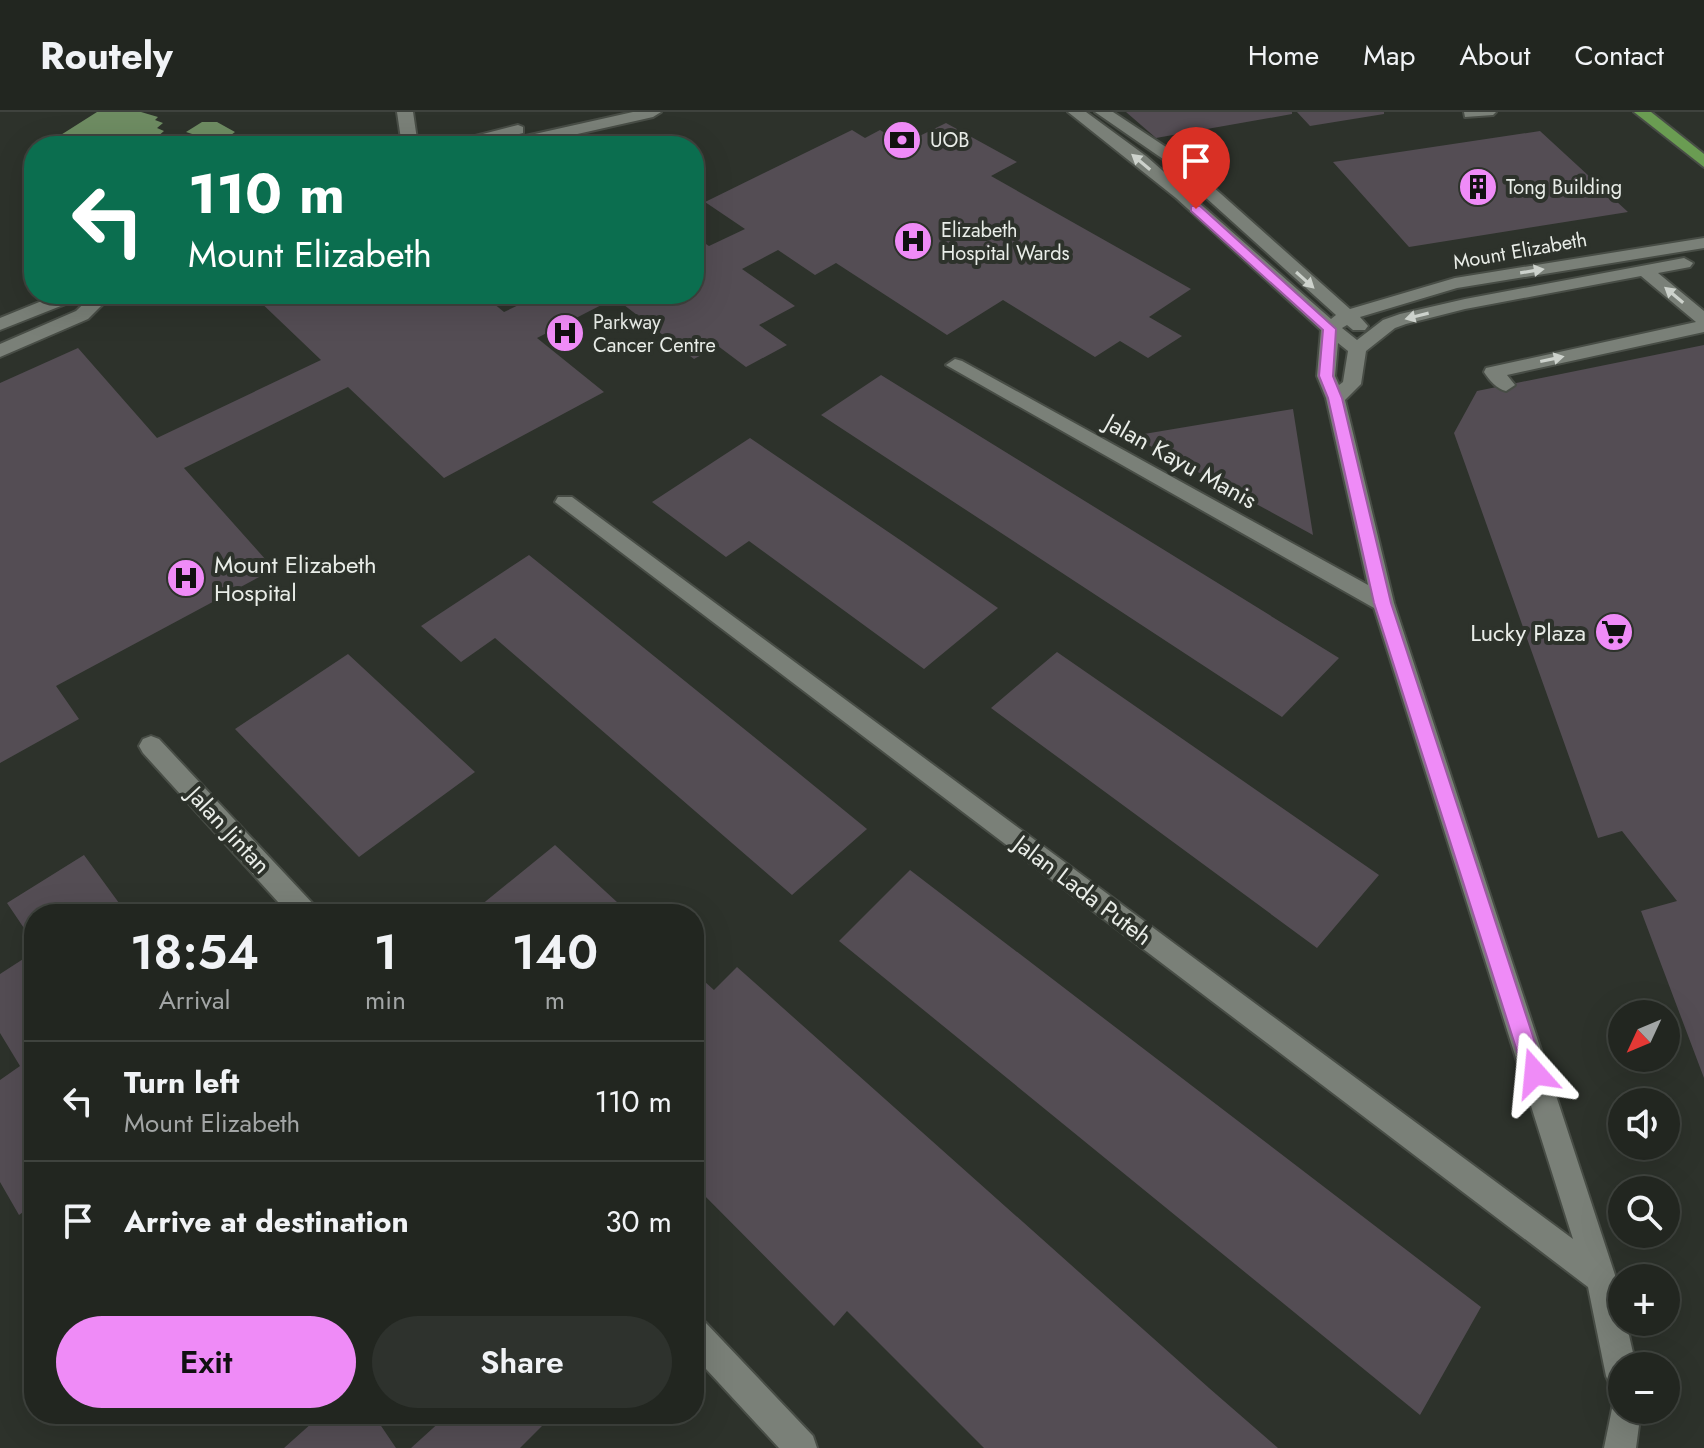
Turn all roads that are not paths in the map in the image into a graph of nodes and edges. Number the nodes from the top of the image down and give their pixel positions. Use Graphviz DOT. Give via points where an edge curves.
graph roads {
  1 [pos="405,112"];
  2 [pos="598,112"];
  3 [pos="653,112"];
  4 [pos="1076,112"];
  5 [pos="1103,112"];
  6 [pos="1488,112"];
  7 [pos="1642,112"];
  8 [pos="581,114"];
  9 [pos="1470,114"];
  10 [pos="409,136"];
  11 [pos="494,136"];
  12 [pos="547,136"];
  13 [pos="1704,162"];
  14 [pos="1265,243"];
  15 [pos="1704,243"];
  16 [pos="1243,249"];
  17 [pos="1704,259"];
  18 [pos="1644,270"];
  19 [pos="24,297"];
  20 [pos="50,304"];
  21 [pos="94,304"];
  22 [pos="0,306"];
  23 [pos="1346,316"];
  24 [pos="1704,323"];
  25 [pos="0,324"];
  26 [pos="1330,329"];
  27 [pos="1373,336"];
  28 [pos="1357,349"];
  29 [pos="0,351"];
  30 [pos="955,365"];
  31 [pos="1506,385"];
  32 [pos="1335,398"];
  33 [pos="565,502"];
  34 [pos="1383,603"];
  35 [pos="151,746"];
  36 [pos="297,904"];
  37 [pos="1601,1278"];
  38 [pos="704,1344"];
  39 [pos="1617,1352"];
  40 [pos="1623,1424"];
  41 [pos="801,1448"];
  42 [pos="1620,1448"];
  1 -- 10 [label="street"];
  2 -- 8 [label="street"];
  3 -- 12 [label="street"];
  16 -- 4 [label="street, one-way"];
  5 -- 14 [label="street" via="1169,156"];
  6 -- 9 [label="street"];
  7 -- 13 [label="main road"];
  8 -- 11 [label="street"];
  14 -- 16 [label="street"];
  14 -- 23 [label="street, one-way"];
  23 -- 15 [label="street, Mount Elizabeth, one-way" via="1455,283"];
  16 -- 26 [label="street"];
  17 -- 18 [label="street, Mount Elizabeth"];
  24 -- 18 [label="street, one-way"];
  18 -- 27 [label="street, Mount Elizabeth, one-way" via="1465,304 1389,324"];
  19 -- 22 [label="street"];
  20 -- 25 [label="street"];
  21 -- 29 [label="street" via="82,315"];
  23 -- 26 [label="street, Mount Elizabeth"];
  23 -- 27 [label="street"];
  31 -- 24 [label="street, one-way" via="1493,372"];
  26 -- 28 [label="street"];
  26 -- 32 [label="street" via="1326,376"];
  27 -- 28 [label="street, Mount Elizabeth"];
  28 -- 32 [label="street" via="1352,384"];
  30 -- 34 [label="street, Jalan Kayu Manis"];
  32 -- 34 [label="street"];
  33 -- 37 [label="street, Jalan Lada Puteh"];
  34 -- 37 [label="street"];
  35 -- 36 [label="street, Jalan Jintan"];
  37 -- 39 [label="street"];
  38 -- 41 [label="street"];
  40 -- 42 [label="street"];
}
